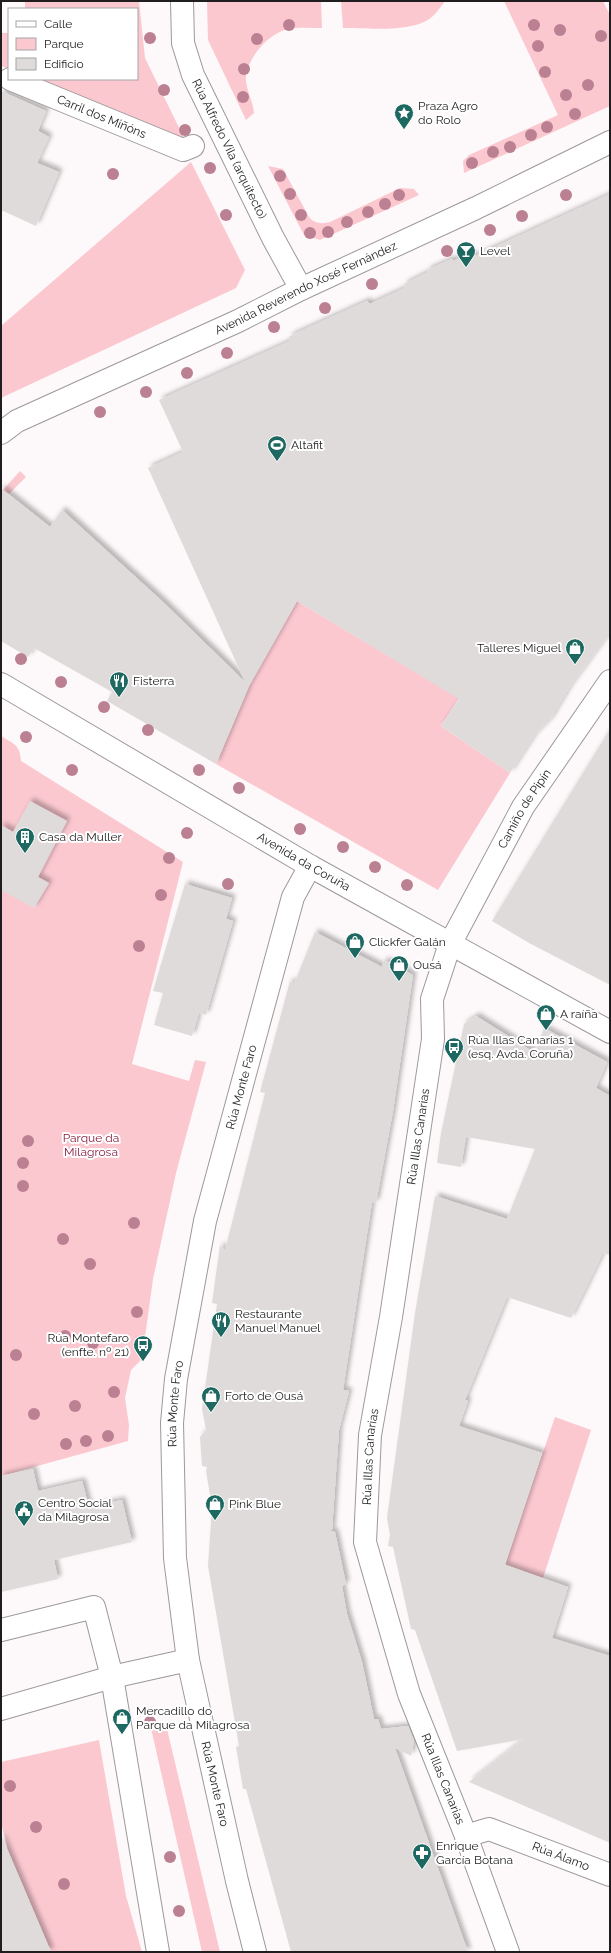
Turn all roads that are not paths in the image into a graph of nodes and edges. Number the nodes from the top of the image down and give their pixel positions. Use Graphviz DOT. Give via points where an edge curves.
graph roads {
  1 [pos="182,1"];
  2 [pos="12,80"];
  3 [pos="610,142"];
  4 [pos="193,146"];
  5 [pos="301,289"];
  6 [pos="1,433"];
  7 [pos="610,681"];
  8 [pos="1,684"];
  9 [pos="310,866"];
  10 [pos="450,944"];
  11 [pos="610,1032"];
  12 [pos="1,1630"];
  13 [pos="188,1660"];
  14 [pos="112,1677"];
  15 [pos="1,1709"];
  16 [pos="466,1836"];
  17 [pos="610,1875"];
  18 [pos="158,1952"];
  19 [pos="255,1952"];
  20 [pos="508,1952"];
  1 -- 5 [label="street, Rúa Alfredo Vila (arquitecto)" via="183,43 193,75 273,238"];
  2 -- 4 [label="street, Carril dos Miñóns" via="184,150"];
  3 -- 5 [label="street, Avenida Reverendo Xosé Fernández" via="476,208"];
  5 -- 6 [label="street, Avenida Reverendo Xosé Fernández" via="218,330 17,421"];
  7 -- 10 [label="street, Camiño de Pipín" via="523,807"];
  8 -- 9 [label="street, Avenida da Coruña"];
  9 -- 10 [label="street, Avenida da Coruña"];
  9 -- 13 [label="street, Rúa Monte Faro" via="293,897 205,1221 176,1379 172,1423 175,1558"];
  10 -- 11 [label="street, Avenida da Coruña"];
  10 -- 16 [label="street, Rúa Illas Canarias" via="432,999 433,1039 391,1317 370,1435 364,1542 409,1694"];
  12 -- 14 [label="street" via="94,1608"];
  13 -- 14 [label="street"];
  13 -- 19 [label="street, Rúa Monte Faro"];
  14 -- 15 [label="street"];
  14 -- 18 [label="street"];
  16 -- 17 [label="street, Rúa Álamo" via="489,1829"];
  16 -- 20 [label="street, Rúa Illas Canarias"];
}
